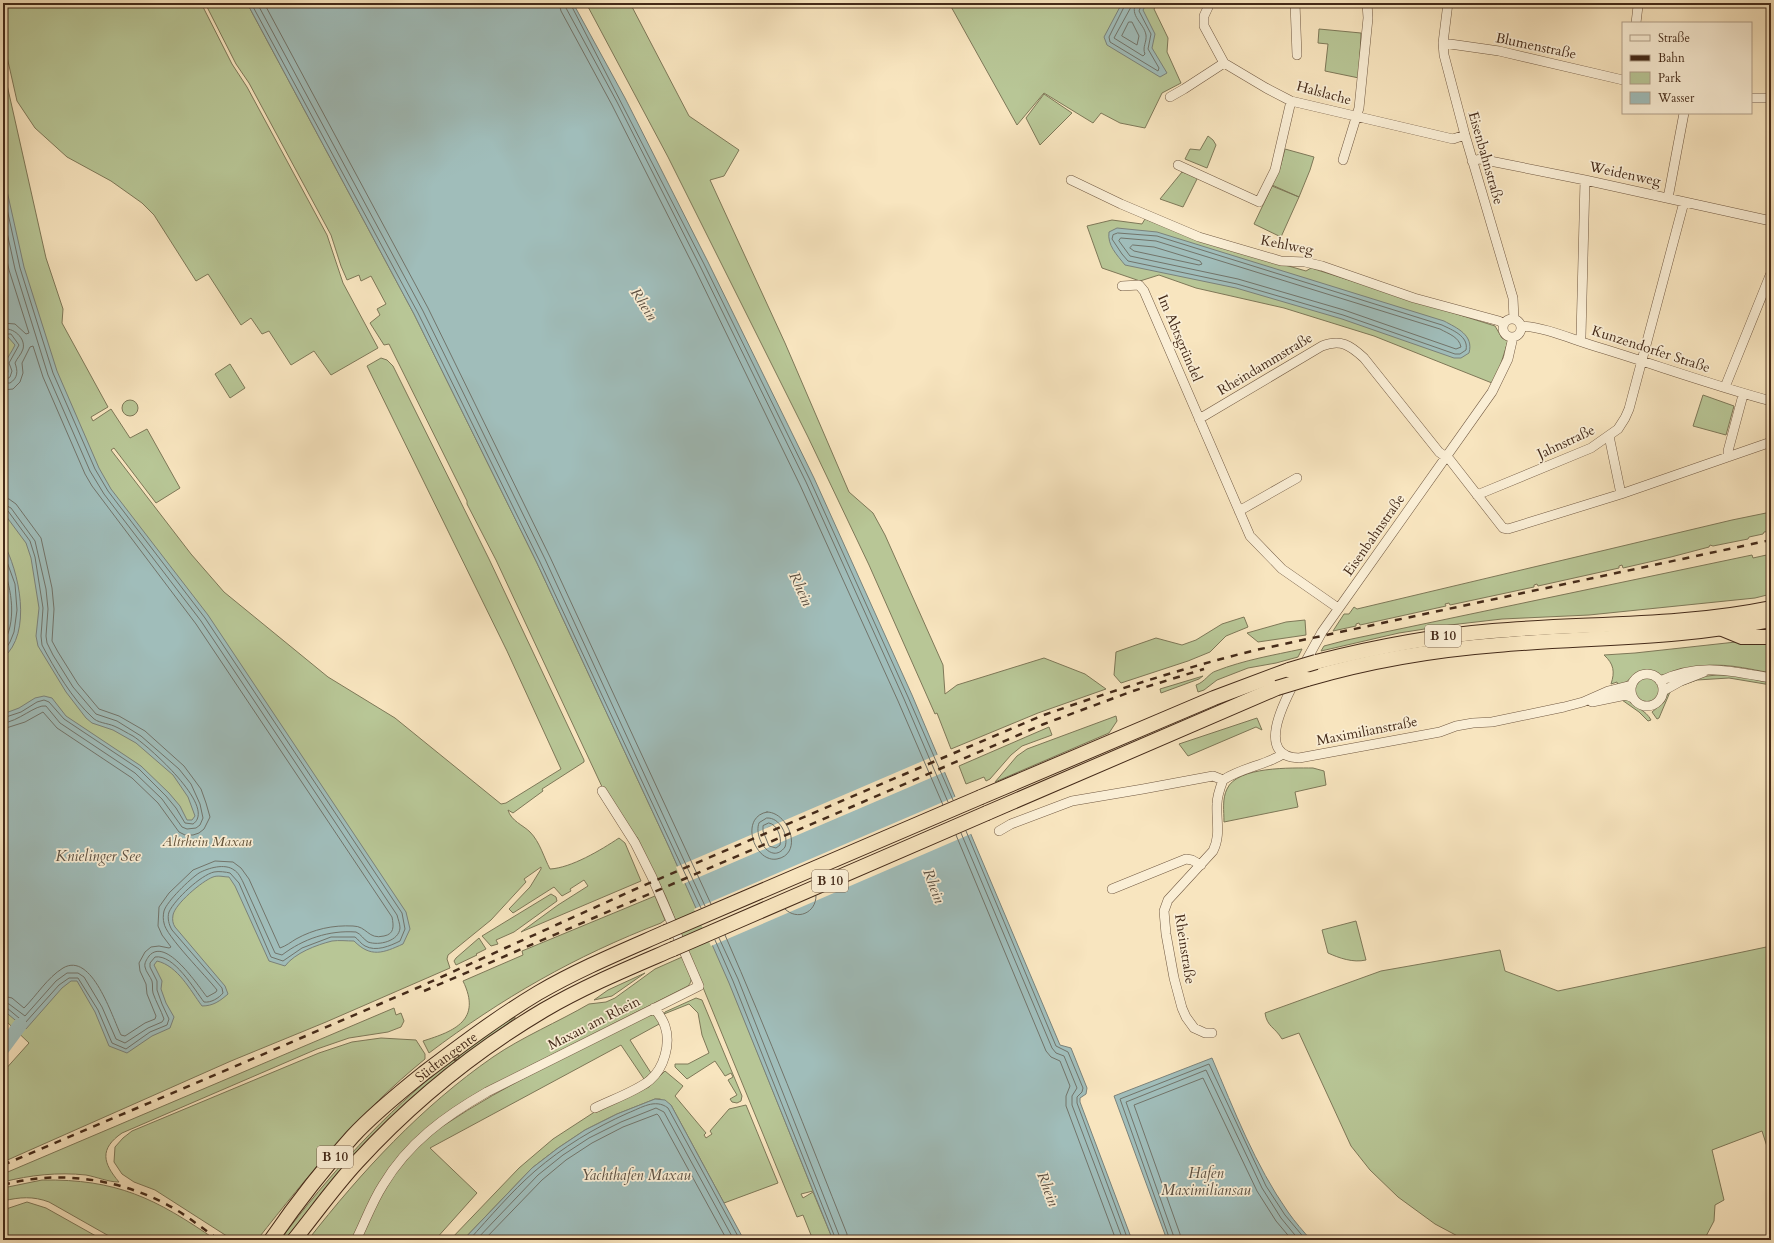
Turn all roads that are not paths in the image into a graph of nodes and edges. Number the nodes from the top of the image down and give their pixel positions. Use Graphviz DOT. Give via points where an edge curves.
graph roads {
  1 [pos="1210,3"];
  2 [pos="1295,3"];
  3 [pos="1367,3"];
  4 [pos="1448,3"];
  5 [pos="1640,4"];
  6 [pos="1636,22"];
  7 [pos="1443,43"];
  8 [pos="1297,55"];
  9 [pos="1224,63"];
  10 [pos="1622,80"];
  11 [pos="1170,96"];
  12 [pos="1752,98"];
  13 [pos="1771,98"];
  14 [pos="1291,101"];
  15 [pos="1684,114"];
  16 [pos="1358,116"];
  17 [pos="1465,135"];
  18 [pos="1343,160"];
  19 [pos="1472,161"];
  20 [pos="1178,165"];
  21 [pos="1071,180"];
  22 [pos="1585,180"];
  23 [pos="1668,198"];
  24 [pos="1684,202"];
  25 [pos="1771,221"];
  26 [pos="1771,273"];
  27 [pos="1122,286"];
  28 [pos="1514,319"];
  29 [pos="1504,324"];
  30 [pos="1521,326"];
  31 [pos="1513,337"];
  32 [pos="1579,341"];
  33 [pos="1641,360"];
  34 [pos="1725,387"];
  35 [pos="1743,395"];
  36 [pos="1771,401"];
  37 [pos="1199,419"];
  38 [pos="1610,436"];
  39 [pos="1771,442"];
  40 [pos="1445,456"];
  41 [pos="1728,457"];
  42 [pos="1297,478"];
  43 [pos="1622,494"];
  44 [pos="1477,495"];
  45 [pos="1239,511"];
  46 [pos="1338,608"];
  47 [pos="1771,608"];
  48 [pos="1771,620"];
  49 [pos="1720,628"];
  50 [pos="1771,637"];
  51 [pos="1707,670"];
  52 [pos="1771,678"];
  53 [pos="1660,681"];
  54 [pos="1632,685"];
  55 [pos="1663,691"];
  56 [pos="1633,698"];
  57 [pos="1582,702"];
  58 [pos="1283,754"];
  59 [pos="1223,780"];
  60 [pos="602,791"];
  61 [pos="999,831"];
  62 [pos="1201,865"];
  63 [pos="1112,889"];
  64 [pos="654,1008"];
  65 [pos="1212,1033"];
  66 [pos="595,1108"];
  67 [pos="271,1240"];
  68 [pos="294,1240"];
  69 [pos="356,1240"];
  1 -- 9 [label="street" via="1204,16 1204,26"];
  2 -- 8 [label="street"];
  3 -- 16 [label="street" via="1368,18"];
  4 -- 7 [label="street, Eisenbahnstraße"];
  5 -- 6 [label="street"];
  7 -- 10 [label="street, Blumenstraße" via="1499,51"];
  7 -- 17 [label="street, Eisenbahnstraße"];
  9 -- 11 [label="street"];
  9 -- 14 [label="street, Halslache"];
  12 -- 13 [label="street"];
  14 -- 16 [label="street, Halslache"];
  14 -- 20 [label="street" via="1275,170 1259,202"];
  15 -- 23 [label="street"];
  16 -- 17 [label="street, Halslache" via="1453,139"];
  16 -- 18 [label="street"];
  17 -- 19 [label="street, Eisenbahnstraße"];
  19 -- 22 [label="street, Weidenweg" via="1480,159"];
  19 -- 28 [label="street, Eisenbahnstraße" via="1513,298"];
  21 -- 29 [label="street, Kehlweg" via="1199,237 1280,261 1322,266 1414,298"];
  22 -- 23 [label="street, Weidenweg"];
  22 -- 32 [label="street"];
  23 -- 24 [label="street, Weidenweg"];
  24 -- 25 [label="street, Weidenweg"];
  24 -- 33 [label="street, Jahnstraße"];
  26 -- 34 [label="street"];
  27 -- 37 [label="street, Im Abtsgründel" via="1139,284 1144,291"];
  28 -- 29 [label="street"];
  28 -- 30 [label="street"];
  29 -- 31 [label="street" via="1504,333"];
  30 -- 31 [label="street" via="1520,332"];
  30 -- 32 [label="street, Kunzendorfer Straße"];
  31 -- 40 [label="street, Eisenbahnstraße" via="1508,359 1492,392"];
  32 -- 33 [label="street, Kunzendorfer Straße"];
  33 -- 34 [label="street, Kunzendorfer Straße"];
  33 -- 38 [label="street, Jahnstraße" via="1625,418"];
  34 -- 35 [label="street, Kunzendorfer Straße"];
  35 -- 36 [label="street, Kunzendorfer Straße"];
  35 -- 41 [label="street"];
  37 -- 40 [label="street, Rheindammstraße" via="1322,346 1341,343 1350,346 1364,358 1439,452"];
  37 -- 45 [label="street"];
  38 -- 43 [label="street"];
  38 -- 44 [label="street, Jahnstraße" via="1591,448"];
  39 -- 41 [label="street, Rheindammstraße"];
  40 -- 44 [label="street, Rheindammstraße"];
  40 -- 46 [label="street, Eisenbahnstraße"];
  41 -- 43 [label="street, Rheindammstraße"];
  42 -- 45 [label="street"];
  43 -- 44 [label="street, Rheindammstraße" via="1508,529 1503,528"];
  45 -- 46 [label="street" via="1250,536 1282,569"];
  46 -- 58 [label="street, Eisenbahnstraße" via="1311,651 1279,716 1275,738"];
  47 -- 67 [label="highway, Südtangente / B 10, bridge" via="1673,621 1441,636 1376,647 1289,670 1167,718 666,932 594,964 538,993 452,1051 352,1136"];
  48 -- 49 [label="highway, B 10"];
  49 -- 50 [label="highway" via="1742,637"];
  49 -- 68 [label="highway, Südtangente / B 10, bridge" via="1647,636 1498,644 1446,650 1370,663 1307,679 1277,688 1224,710 1174,734 673,949 571,996 528,1020 491,1044 434,1089 380,1138 332,1191"];
  51 -- 52 [label="street" via="1730,670"];
  51 -- 53 [label="street" via="1696,669"];
  51 -- 55 [label="street"];
  53 -- 54 [label="street" via="1652,675 1642,675"];
  53 -- 55 [label="street"];
  54 -- 56 [label="street"];
  54 -- 57 [label="street, Maximilianstraße" via="1608,691"];
  55 -- 56 [label="street" via="1659,701 1649,706 1640,704"];
  56 -- 57 [label="street, Maximilianstraße" via="1626,695"];
  57 -- 58 [label="street, Maximilianstraße" via="1492,722 1456,726 1440,732 1299,758"];
  58 -- 59 [label="street" via="1243,769"];
  59 -- 61 [label="street" via="1213,776 1072,800"];
  59 -- 62 [label="street, Rheinstraße" via="1218,793 1217,844"];
  60 -- 64 [label="street, Maxau am Rhein" via="645,863 699,986"];
  62 -- 63 [label="street" via="1186,860"];
  62 -- 65 [label="street, Rheinstraße" via="1168,900 1164,911 1174,978 1182,1008 1194,1028"];
  64 -- 66 [label="street" via="664,1022 667,1033 667,1046 662,1065 654,1077 645,1084"];
  64 -- 69 [label="street, Maxau am Rhein" via="487,1092 437,1124 398,1162 382,1186"];
}
